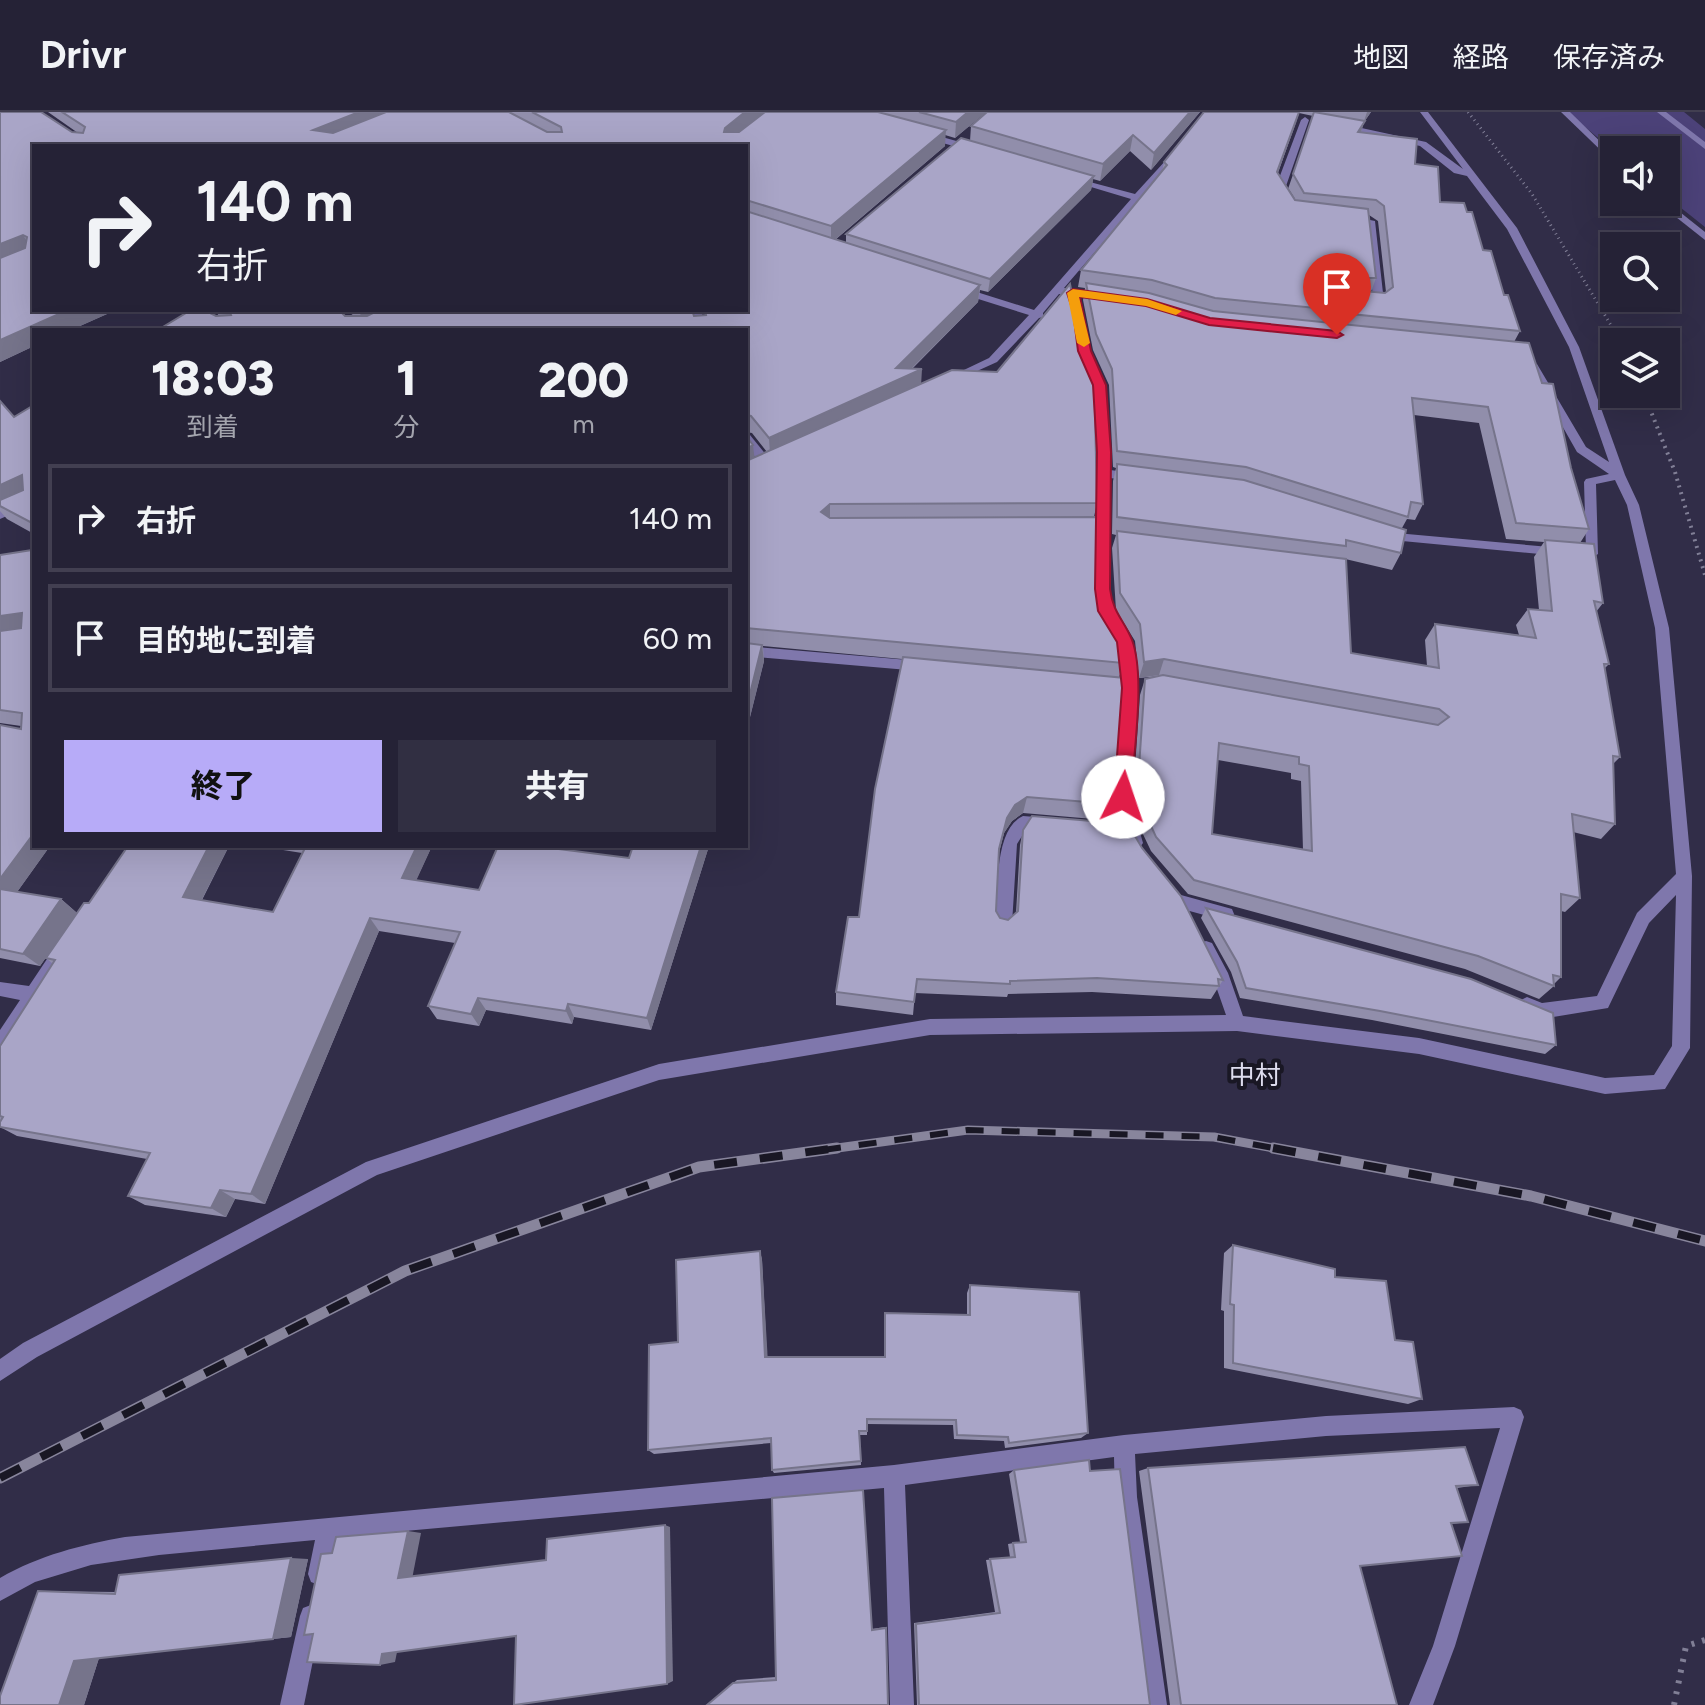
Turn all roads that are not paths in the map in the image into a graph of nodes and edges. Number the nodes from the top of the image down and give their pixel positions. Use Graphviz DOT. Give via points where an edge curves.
graph roads {
  1 [pos="1424,112"];
  2 [pos="1565,112"];
  3 [pos="1661,112"];
  4 [pos="1291,117"];
  5 [pos="1305,120"];
  6 [pos="1319,122"];
  7 [pos="1334,125"];
  8 [pos="911,132"];
  9 [pos="967,136"];
  10 [pos="1189,137"];
  11 [pos="957,144"];
  12 [pos="1600,146"];
  13 [pos="1705,146"];
  14 [pos="946,153"];
  15 [pos="987,153"];
  16 [pos="1470,174"];
  17 [pos="1063,175"];
  18 [pos="1138,198"];
  19 [pos="1295,213"];
  20 [pos="1679,216"];
  21 [pos="1340,218"];
  22 [pos="1705,237"];
  23 [pos="951,287"];
  24 [pos="1056,290"];
  25 [pos="1073,293"];
  26 [pos="1117,299"];
  27 [pos="1039,315"];
  28 [pos="1323,333"];
  29 [pos="1526,353"];
  30 [pos="940,385"];
  31 [pos="748,442"];
  32 [pos="781,458"];
  33 [pos="1103,473"];
  34 [pos="1619,475"];
  35 [pos="1148,479"];
  36 [pos="32,500"];
  37 [pos="0,515"];
  38 [pos="1368,531"];
  39 [pos="1098,532"];
  40 [pos="1119,542"];
  41 [pos="748,651"];
  42 [pos="938,668"];
  43 [pos="1069,826"];
  44 [pos="1142,857"];
  45 [pos="1684,876"];
  46 [pos="1241,919"];
  47 [pos="1004,924"];
  48 [pos="75,932"];
  49 [pos="0,989"];
  50 [pos="32,994"];
  51 [pos="1515,1000"];
  52 [pos="1237,1023"];
  53 [pos="0,1045"];
  54 [pos="0,1371"];
  55 [pos="1124,1445"];
  56 [pos="894,1476"];
  57 [pos="329,1527"];
  58 [pos="0,1590"];
  59 [pos="292,1705"];
  60 [pos="902,1705"];
  61 [pos="1155,1705"];
  62 [pos="1421,1705"];
  1 -- 16 [label="street"];
  2 -- 12 [label="street"];
  3 -- 13 [label="street"];
  4 -- 5 [label="street"];
  5 -- 6 [label="street"];
  5 -- 19 [label="street" via="1280,189"];
  7 -- 16 [label="street" via="1423,144 1457,171"];
  8 -- 11 [label="street"];
  9 -- 11 [label="street"];
  10 -- 18 [label="street"];
  11 -- 14 [label="street"];
  11 -- 15 [label="street"];
  16 -- 34 [label="street" via="1512,228 1574,347"];
  17 -- 18 [label="street"];
  18 -- 24 [label="street"];
  20 -- 22 [label="street"];
  21 -- 28 [label="street" via="1370,221 1379,302 1338,299 1343,336"];
  23 -- 27 [label="street"];
  24 -- 25 [label="street"];
  24 -- 27 [label="street"];
  25 -- 26 [label="street"];
  25 -- 33 [label="street" via="1085,351 1100,385"];
  27 -- 30 [label="street" via="993,360"];
  29 -- 34 [label="street" via="1581,449"];
  31 -- 32 [label="street" via="762,466"];
  33 -- 35 [label="street"];
  33 -- 39 [label="street"];
  34 -- 38 [label="street" via="1590,482 1592,554 1397,540"];
  34 -- 45 [label="street" via="1633,505 1662,628"];
  36 -- 37 [label="street"];
  39 -- 40 [label="street"];
  39 -- 44 [label="street" via="1106,611 1125,641 1129,687 1122,831"];
  41 -- 42 [label="street"];
  43 -- 47 [label="street" via="1023,822 1009,843"];
  45 -- 51 [label="street" via="1643,918 1602,1003 1541,1011"];
  45 -- 52 [label="street" via="1681,1048 1659,1083 1605,1086 1419,1046"];
  46 -- 52 [label="street" via="1176,897 1220,973"];
  48 -- 50 [label="street"];
  49 -- 50 [label="street"];
  50 -- 53 [label="street"];
  52 -- 54 [label="street" via="930,1027 659,1072 373,1168"];
  55 -- 56 [label="street"];
  55 -- 61 [label="street" via="1126,1497"];
  55 -- 62 [label="street" via="1326,1426 1514,1417"];
  56 -- 57 [label="street"];
  56 -- 60 [label="street"];
  57 -- 58 [label="street" via="93,1554 19,1577"];
  57 -- 59 [label="street"];
}
